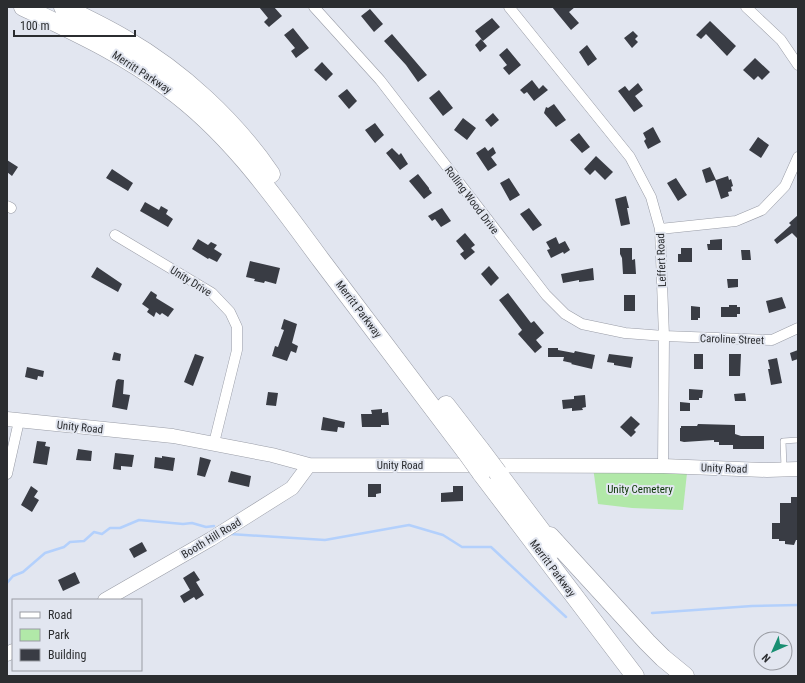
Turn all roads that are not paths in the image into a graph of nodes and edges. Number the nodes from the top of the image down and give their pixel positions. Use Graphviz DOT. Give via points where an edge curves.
graph roads {
  1 [pos="23,7"];
  2 [pos="63,7"];
  3 [pos="314,7"];
  4 [pos="509,7"];
  5 [pos="746,7"];
  6 [pos="798,65"];
  7 [pos="798,157"];
  8 [pos="660,229"];
  9 [pos="115,236"];
  10 [pos="798,328"];
  11 [pos="664,336"];
  12 [pos="13,420"];
  13 [pos="798,440"];
  14 [pos="214,443"];
  15 [pos="473,450"];
  16 [pos="308,465"];
  17 [pos="663,466"];
  18 [pos="791,469"];
  19 [pos="490,473"];
  20 [pos="7,474"];
  21 [pos="520,503"];
  22 [pos="107,599"];
  23 [pos="594,622"];
  24 [pos="625,676"];
  25 [pos="636,676"];
  26 [pos="650,676"];
  27 [pos="685,676"];
  1 -- 15 [label="highway, Merritt Parkway" via="126,59 169,88 218,131 259,177"];
  2 -- 15 [label="highway, Merritt Parkway" via="104,27 159,61 206,99 229,122 269,171"];
  3 -- 11 [label="street, Rolling Wood Drive" via="380,80 546,295 565,314 582,324 625,333"];
  4 -- 8 [label="street, Leffert Road" via="630,157 651,197"];
  5 -- 6 [label="street" via="781,40"];
  7 -- 8 [label="street" via="785,186 762,210 736,221"];
  8 -- 11 [label="street, Leffert Road"];
  9 -- 14 [label="street, Unity Drive" via="212,293 230,312 237,328 237,350"];
  10 -- 11 [label="street, Caroline Street" via="772,340"];
  11 -- 17 [label="street, Leffert Road"];
  12 -- 14 [label="main road, Unity Road" via="173,436"];
  12 -- 20 [label="street"];
  13 -- 18 [label="lane" via="783,441"];
  14 -- 16 [label="main road, Unity Road" via="272,454"];
  15 -- 19 [label="highway, Merritt Parkway, bridge"];
  16 -- 17 [label="main road, Unity Road"];
  16 -- 22 [label="main road, Booth Hill Road" via="292,488 211,539"];
  17 -- 18 [label="main road, Unity Road"];
  19 -- 21 [label="highway, Merritt Parkway"];
  19 -- 23 [label="highway, Merritt Parkway"];
  21 -- 26 [label="highway, Merritt Parkway"];
  21 -- 27 [label="highway" via="647,642"];
  23 -- 24 [label="highway" via="610,654"];
  23 -- 25 [label="highway, Merritt Parkway"];
}
